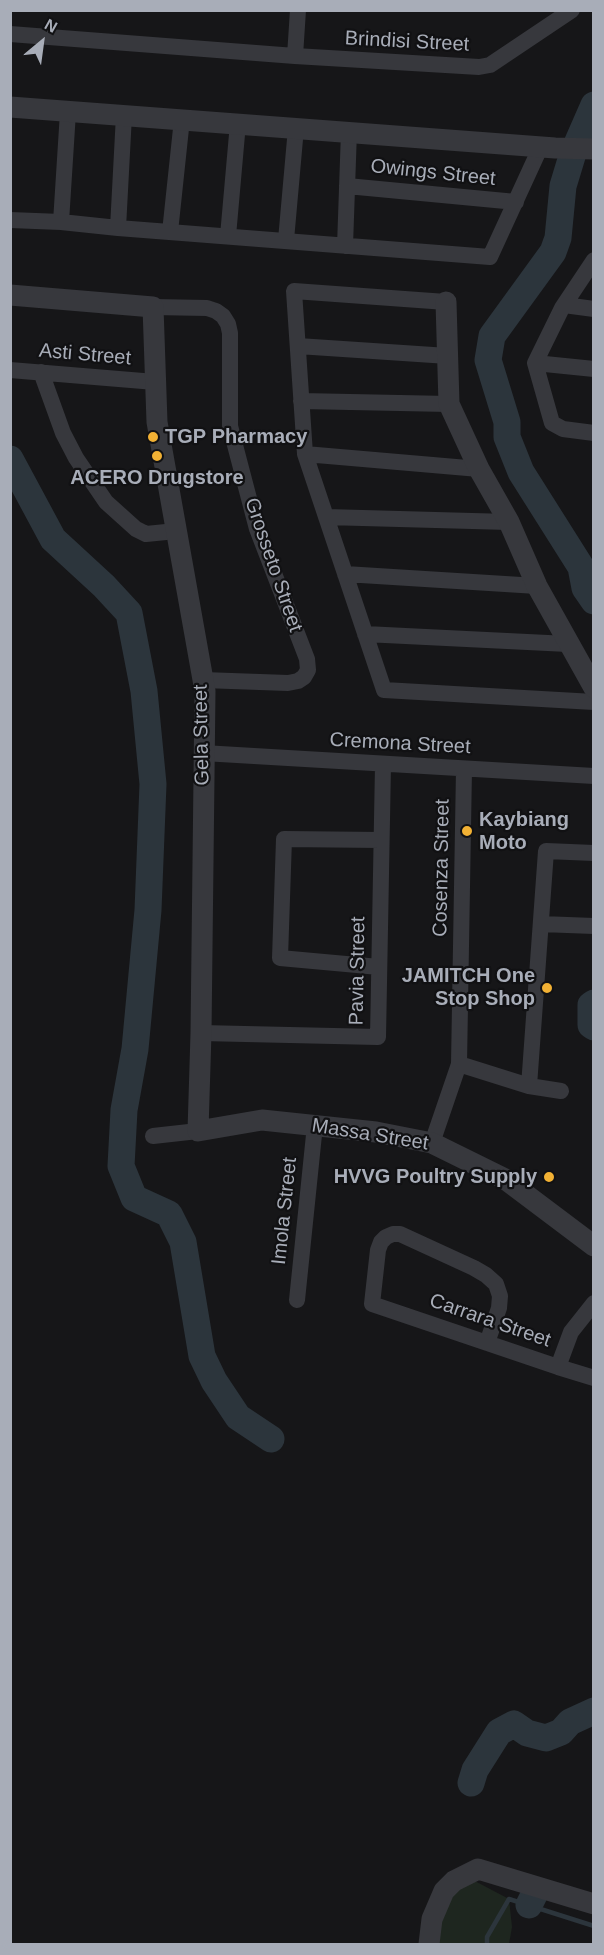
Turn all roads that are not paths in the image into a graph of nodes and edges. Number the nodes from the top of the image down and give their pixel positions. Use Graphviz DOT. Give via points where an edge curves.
graph roads {
  1 [pos="298,10"];
  2 [pos="572,10"];
  3 [pos="10,34"];
  4 [pos="295,56"];
  5 [pos="10,107"];
  6 [pos="68,112"];
  7 [pos="124,115"];
  8 [pos="182,119"];
  9 [pos="238,123"];
  10 [pos="296,128"];
  11 [pos="349,131"];
  12 [pos="548,147"];
  13 [pos="594,148"];
  14 [pos="347,186"];
  15 [pos="516,202"];
  16 [pos="10,220"];
  17 [pos="61,222"];
  18 [pos="118,228"];
  19 [pos="170,232"];
  20 [pos="228,236"];
  21 [pos="286,240"];
  22 [pos="345,246"];
  23 [pos="594,260"];
  24 [pos="10,295"];
  25 [pos="446,302"];
  26 [pos="564,305"];
  27 [pos="153,307"];
  28 [pos="594,309"];
  29 [pos="298,346"];
  30 [pos="448,356"];
  31 [pos="535,363"];
  32 [pos="594,369"];
  33 [pos="10,370"];
  34 [pos="41,372"];
  35 [pos="155,382"];
  36 [pos="301,401"];
  37 [pos="449,404"];
  38 [pos="594,433"];
  39 [pos="305,454"];
  40 [pos="479,469"];
  41 [pos="326,517"];
  42 [pos="509,522"];
  43 [pos="176,531"];
  44 [pos="345,574"];
  45 [pos="537,586"];
  46 [pos="365,634"];
  47 [pos="568,644"];
  48 [pos="203,680"];
  49 [pos="594,688"];
  50 [pos="594,702"];
  51 [pos="203,753"];
  52 [pos="383,765"];
  53 [pos="464,769"];
  54 [pos="594,776"];
  55 [pos="381,840"];
  56 [pos="594,854"];
  57 [pos="542,924"];
  58 [pos="594,926"];
  59 [pos="379,967"];
  60 [pos="201,1033"];
  61 [pos="459,1064"];
  62 [pos="529,1086"];
  63 [pos="561,1091"];
  64 [pos="315,1125"];
  65 [pos="198,1131"];
  66 [pos="153,1136"];
  67 [pos="432,1143"];
  68 [pos="594,1246"];
  69 [pos="297,1300"];
  70 [pos="594,1303"];
  71 [pos="487,1343"];
  72 [pos="558,1366"];
  73 [pos="594,1378"];
  74 [pos="594,1904"];
  75 [pos="429,1944"];
  1 -- 4 [label="street"];
  2 -- 4 [label="street, Brindisi Street" via="490,65 479,67"];
  3 -- 4 [label="street, Brindisi Street"];
  5 -- 6 [label="street"];
  6 -- 7 [label="street"];
  6 -- 17 [label="street"];
  7 -- 8 [label="street"];
  7 -- 18 [label="street"];
  8 -- 9 [label="street"];
  8 -- 19 [label="street"];
  9 -- 10 [label="street"];
  9 -- 20 [label="street"];
  10 -- 11 [label="street"];
  10 -- 21 [label="street"];
  11 -- 12 [label="street"];
  11 -- 14 [label="street"];
  12 -- 13 [label="street"];
  12 -- 15 [label="street"];
  14 -- 15 [label="street, Owings Street"];
  14 -- 22 [label="street"];
  15 -- 22 [label="street" via="490,257"];
  16 -- 17 [label="street"];
  17 -- 18 [label="street"];
  18 -- 19 [label="street"];
  19 -- 20 [label="street"];
  20 -- 21 [label="street"];
  21 -- 22 [label="street"];
  23 -- 26 [label="street"];
  24 -- 27 [label="street, Grosseto Street"];
  25 -- 29 [label="street" via="294,291"];
  25 -- 30 [label="street"];
  26 -- 28 [label="street"];
  26 -- 31 [label="street"];
  27 -- 35 [label="street, Gela Street"];
  27 -- 48 [label="street, Grosseto Street" via="207,308 223,316 228,324 230,426 257,529 307,659 308,670 298,681"];
  29 -- 30 [label="street"];
  29 -- 36 [label="street"];
  30 -- 37 [label="street"];
  31 -- 32 [label="street"];
  31 -- 38 [label="street" via="552,423 563,429"];
  33 -- 34 [label="street, Asti Street"];
  34 -- 35 [label="street, Asti Street"];
  34 -- 43 [label="street" via="63,434 106,502 146,534"];
  35 -- 43 [label="street, Gela Street" via="157,422"];
  36 -- 37 [label="street"];
  36 -- 39 [label="street"];
  37 -- 40 [label="street"];
  39 -- 40 [label="street"];
  39 -- 41 [label="street"];
  40 -- 42 [label="street"];
  41 -- 42 [label="street"];
  41 -- 44 [label="street"];
  42 -- 45 [label="street"];
  43 -- 48 [label="street, Gela Street"];
  44 -- 45 [label="street"];
  44 -- 46 [label="street"];
  45 -- 47 [label="street"];
  46 -- 47 [label="street"];
  46 -- 50 [label="street" via="384,690"];
  47 -- 49 [label="street"];
  48 -- 51 [label="street, Gela Street"];
  51 -- 52 [label="street, Cremona Street"];
  51 -- 60 [label="street, Gela Street"];
  52 -- 53 [label="street, Cremona Street"];
  52 -- 55 [label="street, Pavia Street"];
  53 -- 54 [label="street, Cremona Street"];
  53 -- 61 [label="street, Cosenza Street"];
  55 -- 59 [label="street, Pavia Street"];
  55 -- 59 [label="street" via="284,839 280,958"];
  56 -- 57 [label="street" via="546,851"];
  57 -- 58 [label="street"];
  57 -- 62 [label="street"];
  59 -- 60 [label="street, Pavia Street" via="378,1036"];
  60 -- 65 [label="street, Gela Street"];
  61 -- 62 [label="street"];
  61 -- 67 [label="street, Cosenza Street"];
  62 -- 63 [label="street"];
  64 -- 65 [label="street, Massa Street" via="262,1120"];
  64 -- 67 [label="street, Massa Street"];
  64 -- 69 [label="street, Imola Street"];
  65 -- 66 [label="street, Massa Street"];
  67 -- 68 [label="street, Massa Street" via="505,1179"];
  70 -- 72 [label="street" via="571,1332"];
  71 -- 71 [label="street, Carrara Street" via="499,1308 496,1284 474,1268 400,1234 381,1242 372,1304"];
  71 -- 72 [label="street, Carrara Street"];
  72 -- 73 [label="street, Carrara Street"];
  74 -- 75 [label="street" via="478,1869 444,1891 432,1919"];
}
